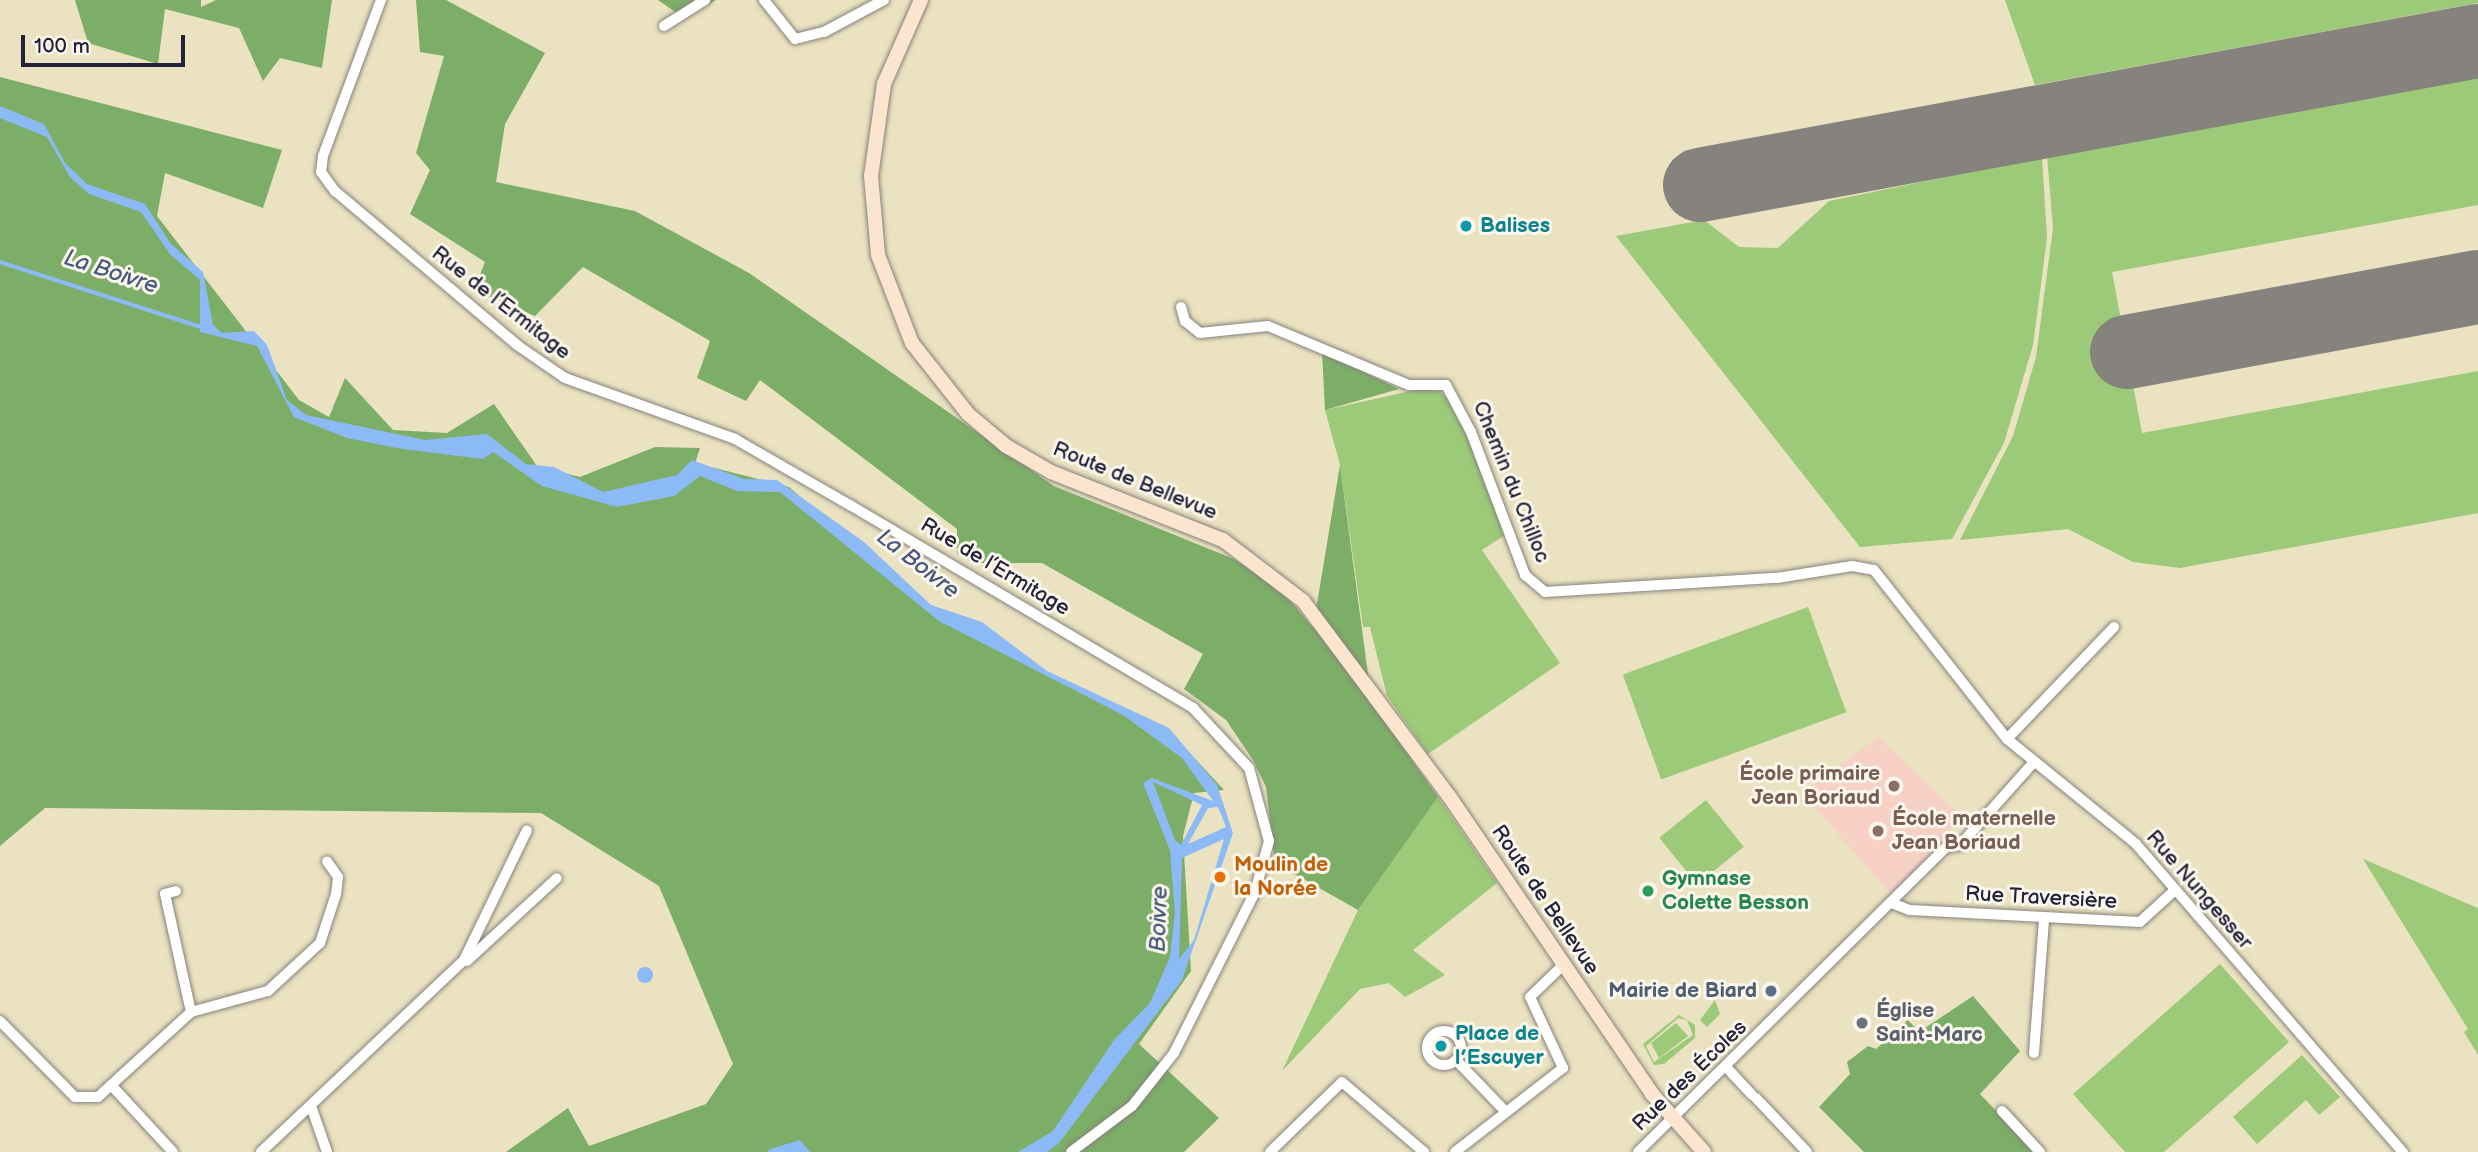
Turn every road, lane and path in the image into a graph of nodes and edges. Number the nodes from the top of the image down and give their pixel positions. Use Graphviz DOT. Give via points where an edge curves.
graph roads {
  1 [pos="381,0"];
  2 [pos="705,0"];
  3 [pos="764,0"];
  4 [pos="884,0"];
  5 [pos="921,0"];
  6 [pos="664,26"];
  7 [pos="1181,307"];
  8 [pos="1874,570"];
  9 [pos="2114,627"];
  10 [pos="2007,739"];
  11 [pos="2033,763"];
  12 [pos="527,830"];
  13 [pos="327,861"];
  14 [pos="557,878"];
  15 [pos="2175,890"];
  16 [pos="176,891"];
  17 [pos="1894,904"];
  18 [pos="2044,919"];
  19 [pos="1564,964"];
  20 [pos="450,978"];
  21 [pos="191,1012"];
  22 [pos="0,1021"];
  23 [pos="2034,1053"];
  24 [pos="1455,1060"];
  25 [pos="1727,1068"];
  26 [pos="112,1086"];
  27 [pos="311,1106"];
  28 [pos="1505,1111"];
  29 [pos="2002,1111"];
  30 [pos="1674,1121"];
  31 [pos="173,1152"];
  32 [pos="261,1152"];
  33 [pos="327,1152"];
  34 [pos="1071,1152"];
  35 [pos="1270,1152"];
  36 [pos="1424,1152"];
  37 [pos="1455,1152"];
  38 [pos="1638,1152"];
  39 [pos="1704,1152"];
  40 [pos="1807,1152"];
  41 [pos="2040,1152"];
  42 [pos="2403,1152"];
  1 -- 34 [label="street, Rue de l’Ermitage" via="323,156 327,182 517,345 565,378 736,439 1182,701 1234,748 1254,780 1266,817 1262,877 1174,1054 1132,1106"];
  2 -- 6 [label="street"];
  3 -- 4 [label="street" via="795,39 824,33"];
  5 -- 19 [label="street, Route de Bellevue" via="884,84 871,176 878,255 912,343 968,414 1006,446 1051,472 1223,540 1303,601 1353,660"];
  7 -- 8 [label="street, Chemin du Chilloc" via="1185,321 1200,333 1268,326 1409,385 1446,385 1471,432 1525,575 1545,592 1777,578 1852,566"];
  8 -- 10 [label="street, Rue Nungesser"];
  9 -- 10 [label="street"];
  10 -- 11 [label="street, Rue Nungesser"];
  11 -- 15 [label="street, Rue Nungesser" via="2136,844"];
  11 -- 17 [label="street, Rue des Écoles" via="1960,845 1946,847"];
  12 -- 20 [label="street"];
  13 -- 21 [label="street" via="338,877 320,943 261,994"];
  14 -- 20 [label="street"];
  15 -- 18 [label="street, Rue Traversière" via="2140,922"];
  15 -- 42 [label="street, Rue Nungesser"];
  16 -- 21 [label="street" via="166,894"];
  17 -- 18 [label="street, Rue Traversière" via="1910,910"];
  17 -- 25 [label="street, Rue des Écoles"];
  18 -- 23 [label="street"];
  19 -- 28 [label="street" via="1530,996 1563,1068"];
  19 -- 30 [label="street, Route de Bellevue"];
  20 -- 27 [label="street"];
  21 -- 26 [label="street"];
  22 -- 26 [label="street" via="75,1097 92,1099"];
  24 -- 28 [label="street"];
  25 -- 30 [label="street, Rue des Écoles"];
  25 -- 40 [label="street"];
  26 -- 31 [label="street"];
  27 -- 32 [label="street"];
  27 -- 33 [label="street"];
  28 -- 37 [label="street"];
  29 -- 41 [label="street"];
  30 -- 38 [label="street, Rue des Écoles"];
  30 -- 39 [label="street, Route de Bellevue"];
  35 -- 36 [label="street" via="1342,1082"];
}
